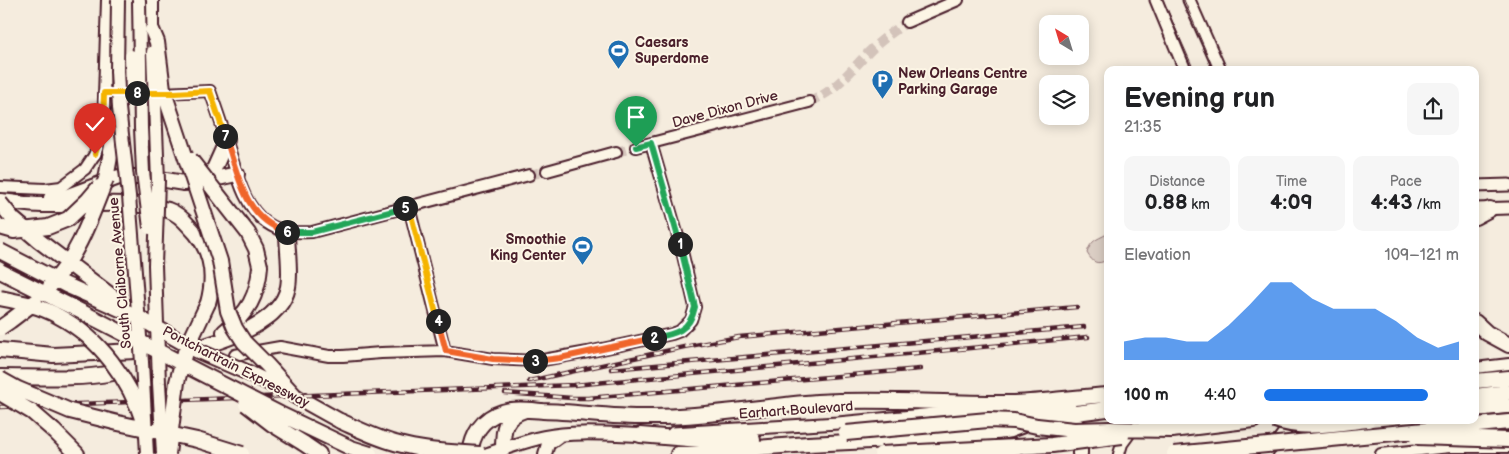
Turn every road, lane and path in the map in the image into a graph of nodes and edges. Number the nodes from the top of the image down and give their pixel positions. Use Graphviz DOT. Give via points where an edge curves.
graph roads {
  1 [pos="107,0"];
  2 [pos="118,0"];
  3 [pos="130,0"];
  4 [pos="139,0"];
  5 [pos="152,0"];
  6 [pos="958,0"];
  7 [pos="1156,0"];
  8 [pos="1189,0"];
  9 [pos="907,22"];
  10 [pos="152,30"];
  11 [pos="1183,66"];
  12 [pos="1217,66"];
  13 [pos="104,93"];
  14 [pos="809,102"];
  15 [pos="119,108"];
  16 [pos="178,137"];
  17 [pos="227,140"];
  18 [pos="651,143"];
  19 [pos="636,147"];
  20 [pos="616,152"];
  21 [pos="547,171"];
  22 [pos="237,174"];
  23 [pos="528,175"];
  24 [pos="106,179"];
  25 [pos="200,182"];
  26 [pos="1509,185"];
  27 [pos="1479,186"];
  28 [pos="0,187"];
  29 [pos="129,196"];
  30 [pos="0,201"];
  31 [pos="409,207"];
  32 [pos="1509,208"];
  33 [pos="1479,209"];
  34 [pos="1490,209"];
  35 [pos="1479,214"];
  36 [pos="0,227"];
  37 [pos="287,232"];
  38 [pos="0,251"];
  39 [pos="155,265"];
  40 [pos="0,271"];
  41 [pos="0,298"];
  42 [pos="136,316"];
  43 [pos="1479,326"];
  44 [pos="0,328"];
  45 [pos="1509,345"];
  46 [pos="198,348"];
  47 [pos="0,350"];
  48 [pos="446,351"];
  49 [pos="235,355"];
  50 [pos="1509,364"];
  51 [pos="1479,368"];
  52 [pos="113,373"];
  53 [pos="0,378"];
  54 [pos="1509,378"];
  55 [pos="1479,380"];
  56 [pos="218,383"];
  57 [pos="1509,392"];
  58 [pos="0,393"];
  59 [pos="1104,394"];
  60 [pos="295,396"];
  61 [pos="1479,396"];
  62 [pos="1509,406"];
  63 [pos="1104,409"];
  64 [pos="1104,409"];
  65 [pos="1479,409"];
  66 [pos="530,410"];
  67 [pos="1057,414"];
  68 [pos="1509,422"];
  69 [pos="144,424"];
  70 [pos="1191,424"];
  71 [pos="1289,424"];
  72 [pos="1292,424"];
  73 [pos="1326,424"];
  74 [pos="1436,424"];
  75 [pos="1448,424"];
  76 [pos="1172,430"];
  77 [pos="561,435"];
  78 [pos="640,435"];
  79 [pos="1366,435"];
  80 [pos="1509,440"];
  81 [pos="1450,446"];
  82 [pos="1509,447"];
  83 [pos="1438,448"];
  84 [pos="503,452"];
  85 [pos="77,454"];
  86 [pos="146,454"];
  87 [pos="163,454"];
  88 [pos="168,454"];
  89 [pos="242,454"];
  90 [pos="319,454"];
  91 [pos="370,454"];
  92 [pos="470,454"];
  93 [pos="480,454"];
  94 [pos="488,454"];
  95 [pos="544,454"];
  96 [pos="678,454"];
  97 [pos="881,454"];
  98 [pos="1080,454"];
  99 [pos="1119,454"];
  100 [pos="1174,454"];
  101 [pos="1265,454"];
  102 [pos="1381,454"];
  1 -- 13 [label="street"];
  2 -- 15 [label="main road, South Claiborne Avenue, bridge"];
  3 -- 29 [label="main road, bridge" via="133,145"];
  4 -- 39 [label="main road, bridge" via="140,128"];
  5 -- 10 [label="main road"];
  6 -- 9 [label="street"];
  7 -- 11 [label="main road"];
  8 -- 12 [label="main road"];
  10 -- 16 [label="highway, bridge" via="157,42 163,89"];
  10 -- 39 [label="main road, bridge" via="158,181"];
  13 -- 17 [label="street" via="210,91"];
  13 -- 28 [label="street" via="103,129 95,154 85,169 61,187"];
  14 -- 18 [label="street, Dave Dixon Drive"];
  15 -- 24 [label="highway, bridge"];
  15 -- 29 [label="main road, South Claiborne Avenue, bridge"];
  16 -- 46 [label="highway, bridge" via="198,170 248,233 260,266 254,298 244,314"];
  16 -- 60 [label="highway, bridge" via="215,245 228,311 235,328 244,342"];
  17 -- 22 [label="street"];
  17 -- 25 [label="highway" via="214,168"];
  18 -- 19 [label="street, Dave Dixon Drive"];
  18 -- 48 [label="street" via="695,307 686,326 672,334 537,361 493,359"];
  20 -- 21 [label="street"];
  22 -- 25 [label="highway"];
  22 -- 37 [label="street" via="258,216"];
  23 -- 31 [label="street"];
  24 -- 36 [label="highway, bridge" via="68,218 48,227 14,231"];
  24 -- 44 [label="highway, bridge" via="84,234 54,282 32,305"];
  25 -- 30 [label="highway" via="119,177 68,196"];
  26 -- 27 [label="main road"];
  29 -- 69 [label="main road, South Claiborne Avenue, bridge"];
  30 -- 42 [label="highway, bridge" via="13,219"];
  30 -- 88 [label="highway, bridge" via="41,205 146,206 178,215 195,231 208,252 212,280 208,303 185,352 177,382"];
  31 -- 37 [label="street" via="312,232"];
  31 -- 48 [label="street"];
  32 -- 34 [label="main road"];
  33 -- 34 [label="main road"];
  34 -- 35 [label="highway"];
  37 -- 46 [label="highway" via="288,287 277,308 240,333"];
  38 -- 42 [label="highway, Pontchartrain Expressway, bridge"];
  39 -- 87 [label="main road, bridge"];
  40 -- 56 [label="highway, Pontchartrain Expressway, bridge"];
  41 -- 69 [label="highway, bridge" via="58,316 96,343 121,376"];
  42 -- 60 [label="highway, Pontchartrain Expressway, bridge" via="196,350"];
  43 -- 45 [label="highway"];
  46 -- 47 [label="highway" via="53,355"];
  48 -- 49 [label="street" via="329,356 280,347"];
  50 -- 51 [label="street"];
  52 -- 53 [label="highway" via="66,378"];
  53 -- 89 [label="highway, bridge" via="18,390 70,411 197,440"];
  54 -- 55 [label="highway"];
  56 -- 90 [label="highway, bridge"];
  56 -- 91 [label="highway, Pontchartrain Expressway, bridge"];
  57 -- 61 [label="highway"];
  58 -- 85 [label="highway, bridge" via="32,412"];
  59 -- 66 [label="highway" via="1015,403 817,402 652,418"];
  60 -- 93 [label="highway, Pontchartrain Expressway, bridge" via="358,430 394,443 439,452"];
  62 -- 65 [label="highway"];
  63 -- 67 [label="highway"];
  64 -- 78 [label="main road, Earhart Boulevard" via="966,411 838,423"];
  66 -- 84 [label="highway" via="518,412 503,429"];
  66 -- 92 [label="highway" via="511,410 493,416 476,430"];
  67 -- 96 [label="highway" via="1010,430 975,436"];
  67 -- 98 [label="highway" via="1074,421 1078,427"];
  68 -- 79 [label="highway, bridge"];
  69 -- 86 [label="main road, South Claiborne Avenue, bridge"];
  70 -- 76 [label="highway"];
  70 -- 99 [label="street" via="1140,427 1130,433"];
  71 -- 101 [label="main road" via="1279,441"];
  72 -- 73 [label="highway, bridge"];
  74 -- 83 [label="street"];
  75 -- 81 [label="street"];
  76 -- 78 [label="highway, bridge" via="1074,430 988,420 761,439 712,441"];
  76 -- 97 [label="highway, bridge" via="1052,445"];
  77 -- 78 [label="main road, Earhart Boulevard"];
  77 -- 84 [label="main road, Earhart Boulevard" via="544,437"];
  77 -- 95 [label="main road" via="548,444"];
  79 -- 80 [label="highway, bridge"];
  79 -- 100 [label="highway, bridge"];
  81 -- 82 [label="street"];
  81 -- 83 [label="street"];
  83 -- 102 [label="street"];
  84 -- 94 [label="main road, Earhart Boulevard"];
}
